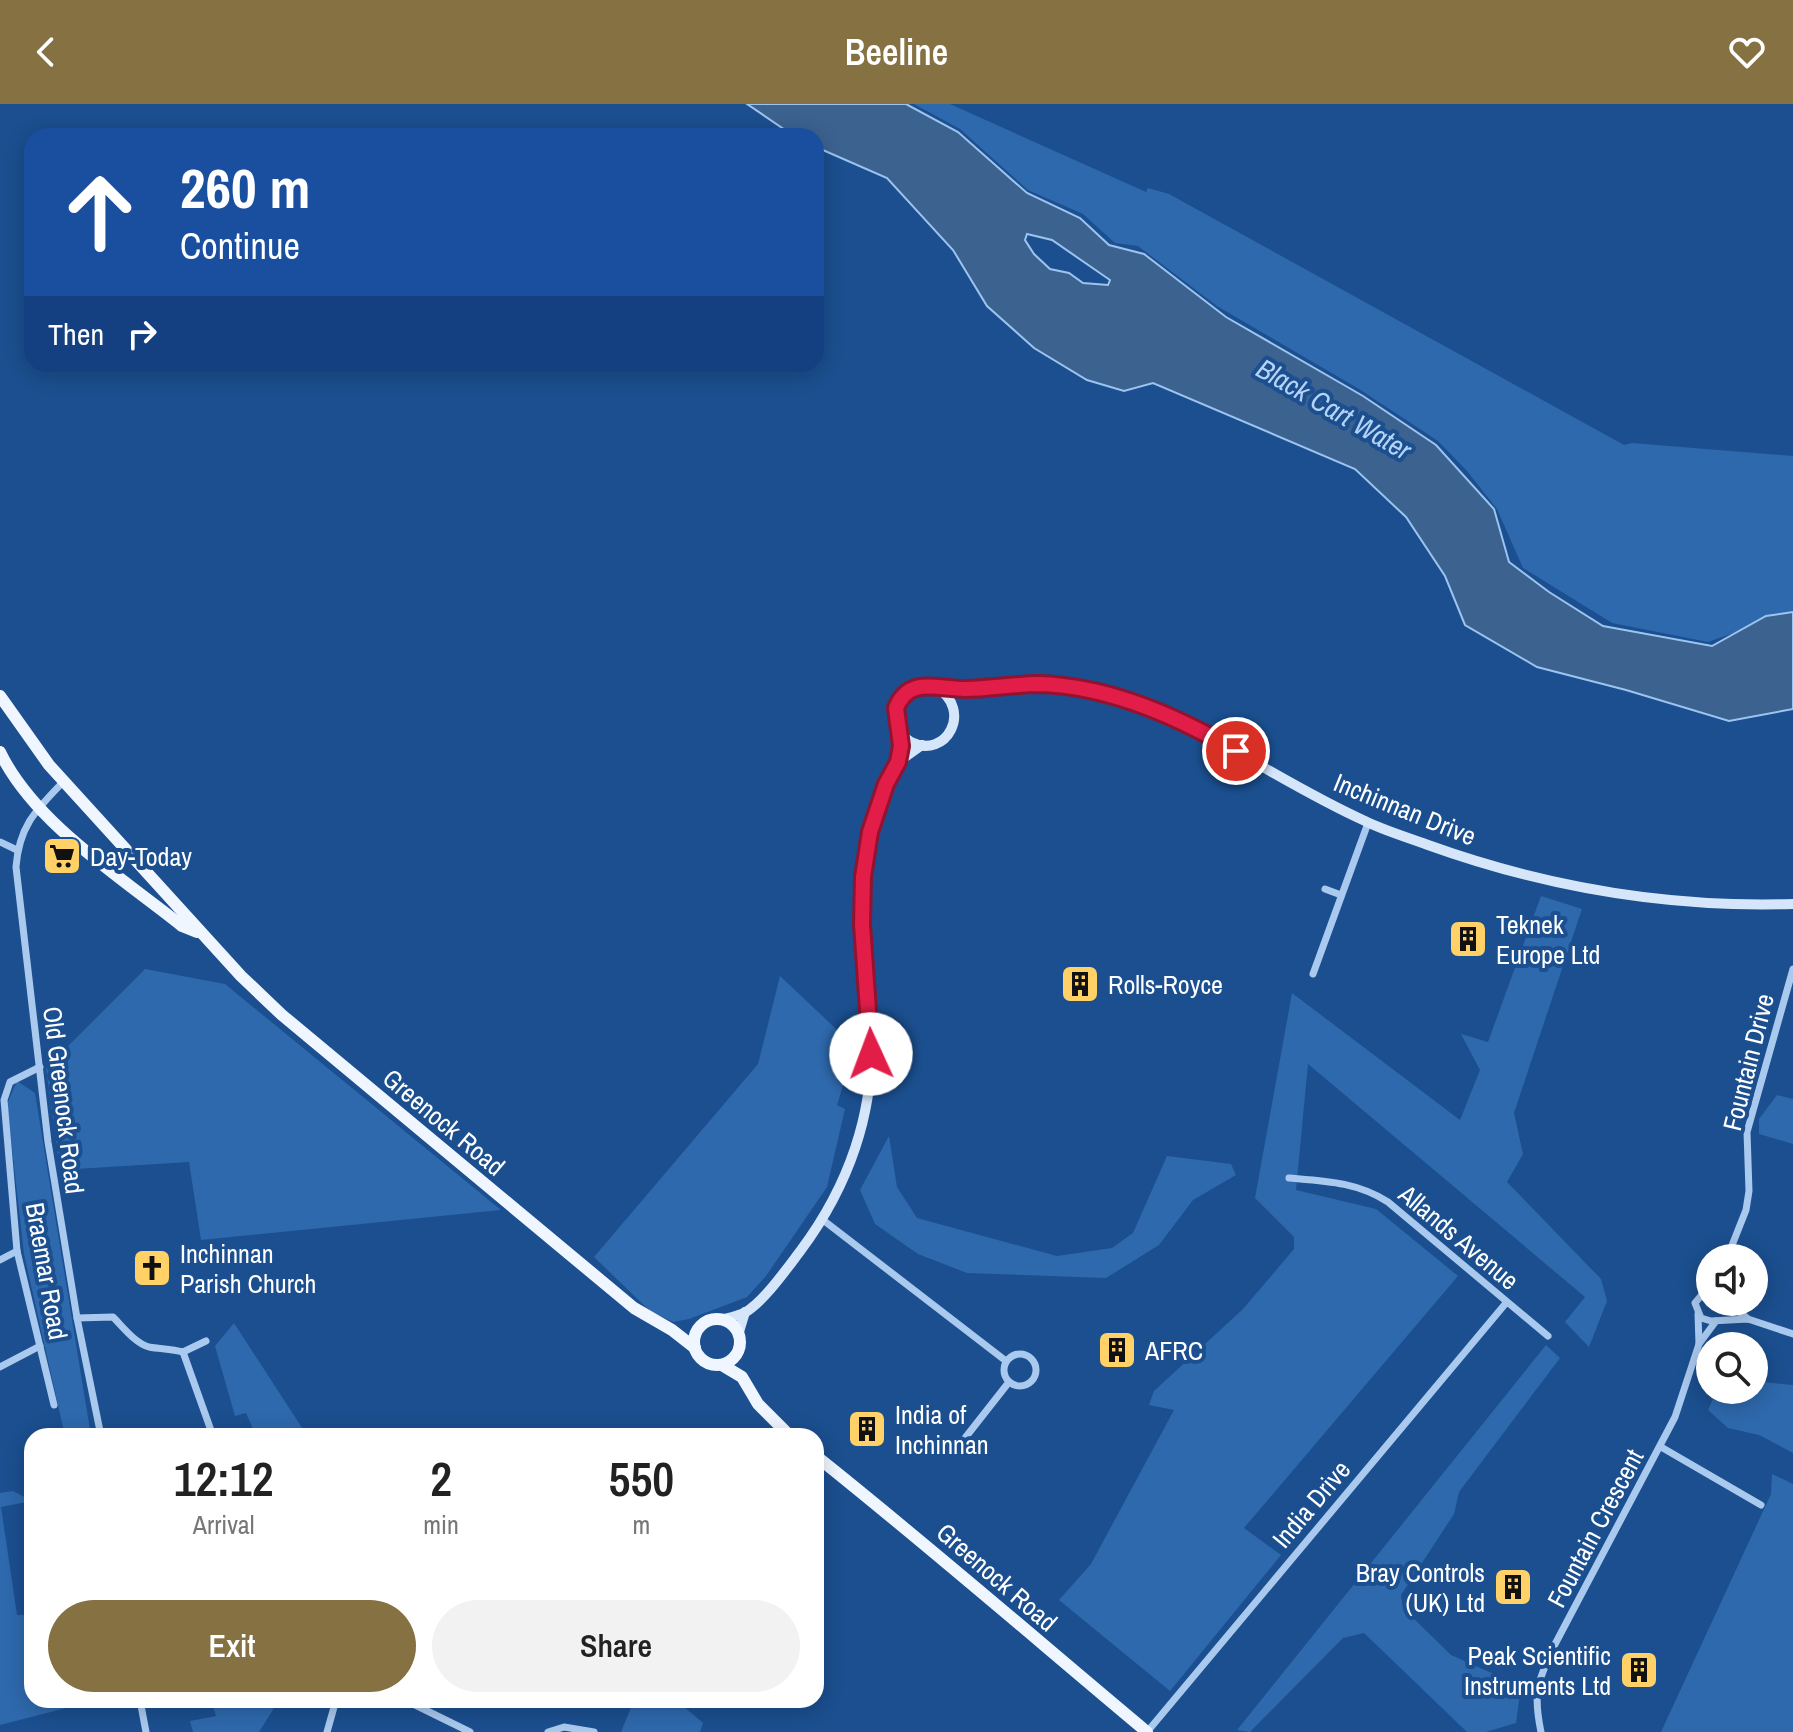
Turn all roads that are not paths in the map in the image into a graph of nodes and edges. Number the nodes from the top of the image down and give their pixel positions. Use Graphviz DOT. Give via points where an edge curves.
graph roads {
  1 [pos="936,687"];
  2 [pos="973,689"];
  3 [pos="0,696"];
  4 [pos="955,710"];
  5 [pos="898,729"];
  6 [pos="922,745"];
  7 [pos="0,752"];
  8 [pos="898,762"];
  9 [pos="63,782"];
  10 [pos="38,808"];
  11 [pos="1368,823"];
  12 [pos="0,842"];
  13 [pos="17,850"];
  14 [pos="104,850"];
  15 [pos="1325,889"];
  16 [pos="1341,895"];
  17 [pos="1793,904"];
  18 [pos="200,933"];
  19 [pos="1793,969"];
  20 [pos="1313,974"];
  21 [pos="40,1067"];
  22 [pos="2,1101"];
  23 [pos="1289,1178"];
  24 [pos="823,1220"];
  25 [pos="1733,1244"];
  26 [pos="17,1251"];
  27 [pos="0,1260"];
  28 [pos="1506,1303"];
  29 [pos="745,1312"];
  30 [pos="1701,1316"];
  31 [pos="1722,1316"];
  32 [pos="1744,1316"];
  33 [pos="77,1318"];
  34 [pos="1748,1319"];
  35 [pos="721,1320"];
  36 [pos="1718,1320"];
  37 [pos="700,1328"];
  38 [pos="672,1330"];
  39 [pos="1708,1332"];
  40 [pos="1793,1334"];
  41 [pos="738,1335"];
  42 [pos="1548,1336"];
  43 [pos="206,1341"];
  44 [pos="40,1346"];
  45 [pos="695,1348"];
  46 [pos="739,1350"];
  47 [pos="183,1352"];
  48 [pos="1696,1353"];
  49 [pos="1006,1361"];
  50 [pos="722,1365"];
  51 [pos="0,1367"];
  52 [pos="742,1377"];
  53 [pos="1009,1382"];
  54 [pos="54,1405"];
  55 [pos="99,1428"];
  56 [pos="210,1428"];
  57 [pos="782,1428"];
  58 [pos="1661,1447"];
  59 [pos="954,1452"];
  60 [pos="824,1462"];
  61 [pos="1761,1505"];
  62 [pos="142,1708"];
  63 [pos="334,1708"];
  64 [pos="421,1708"];
  65 [pos="146,1732"];
  66 [pos="327,1732"];
  67 [pos="470,1732"];
  68 [pos="548,1732"];
  69 [pos="594,1732"];
  70 [pos="1147,1732"];
  71 [pos="1541,1732"];
  1 -- 2 [label="street, Inchinnan Drive"];
  1 -- 4 [label="street" via="952,700"];
  1 -- 5 [label="street" via="916,686 900,699"];
  2 -- 4 [label="street"];
  2 -- 11 [label="street, Inchinnan Drive" via="1042,684 1141,705"];
  3 -- 9 [label="main road, Greenock Road"];
  4 -- 6 [label="street" via="949,734"];
  5 -- 6 [label="street"];
  5 -- 8 [label="street"];
  6 -- 8 [label="street"];
  7 -- 10 [label="main road, Greenock Road"];
  8 -- 24 [label="street" via="870,832 863,877 872,1037 867,1096 854,1155"];
  9 -- 10 [label="street, Old Greenock Road"];
  9 -- 14 [label="main road, Greenock Road"];
  10 -- 13 [label="street, Old Greenock Road" via="25,825"];
  10 -- 14 [label="main road, Greenock Road"];
  11 -- 16 [label="street"];
  11 -- 17 [label="street, Inchinnan Drive" via="1491,867 1594,890 1685,902"];
  12 -- 13 [label="street"];
  13 -- 21 [label="street, Old Greenock Road"];
  14 -- 18 [label="main road, Greenock Road"];
  14 -- 18 [label="main road, Greenock Road" via="182,926"];
  15 -- 16 [label="street"];
  16 -- 20 [label="street"];
  18 -- 38 [label="main road, Greenock Road" via="282,1015 616,1294"];
  19 -- 25 [label="street, Fountain Drive" via="1747,1132 1749,1191"];
  21 -- 22 [label="street, Braemar Road" via="10,1082"];
  21 -- 33 [label="street, Old Greenock Road"];
  22 -- 26 [label="street, Braemar Road"];
  23 -- 28 [label="street, Allands Avenue" via="1369,1190"];
  24 -- 29 [label="street" via="778,1280"];
  24 -- 49 [label="street"];
  26 -- 27 [label="street"];
  26 -- 44 [label="street, Braemar Road"];
  28 -- 42 [label="street, Allands Avenue"];
  28 -- 70 [label="street, India Drive"];
  29 -- 35 [label="street"];
  29 -- 41 [label="street"];
  30 -- 36 [label="street"];
  31 -- 36 [label="street, Fountain Crescent"];
  32 -- 34 [label="street"];
  33 -- 47 [label="street" via="113,1317 143,1345"];
  33 -- 55 [label="street, Old Greenock Road"];
  34 -- 36 [label="street"];
  34 -- 40 [label="street"];
  35 -- 37 [label="main road"];
  35 -- 41 [label="main road"];
  36 -- 39 [label="street, Fountain Crescent"];
  37 -- 38 [label="main road"];
  37 -- 45 [label="main road"];
  38 -- 45 [label="main road, Greenock Road"];
  41 -- 46 [label="main road"];
  43 -- 47 [label="street"];
  44 -- 51 [label="street"];
  44 -- 54 [label="street, Braemar Road"];
  45 -- 50 [label="main road" via="705,1362"];
  46 -- 50 [label="main road"];
  46 -- 52 [label="main road"];
  47 -- 56 [label="street"];
  48 -- 58 [label="street, Fountain Crescent"];
  49 -- 53 [label="street"];
  49 -- 53 [label="street" via="1025,1354 1037,1370 1029,1383"];
  50 -- 52 [label="main road"];
  52 -- 57 [label="main road" via="758,1404"];
  53 -- 59 [label="street"];
  58 -- 61 [label="street"];
  58 -- 71 [label="street, Fountain Crescent" via="1538,1683"];
  60 -- 70 [label="main road, Greenock Road"];
  62 -- 65 [label="street"];
  63 -- 66 [label="street"];
  64 -- 67 [label="street"];
  68 -- 69 [label="street" via="564,1727"];
}
